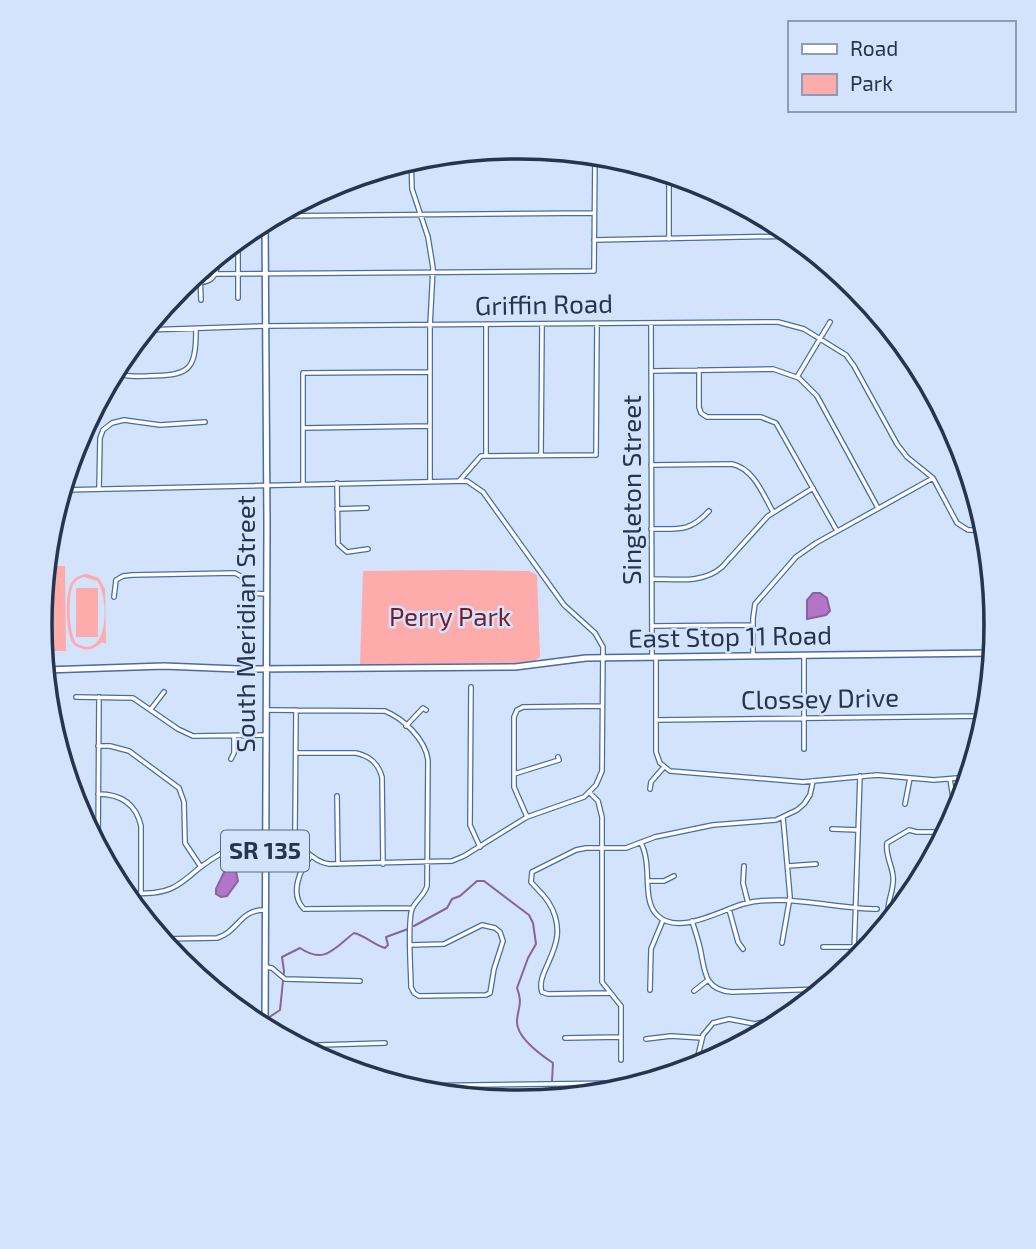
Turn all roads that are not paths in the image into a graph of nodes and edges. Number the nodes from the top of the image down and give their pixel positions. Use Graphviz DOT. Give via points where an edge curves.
graph roads {
  1 [pos="594,166"];
  2 [pos="411,172"];
  3 [pos="669,184"];
  4 [pos="594,213"];
  5 [pos="421,215"];
  6 [pos="295,216"];
  7 [pos="265,233"];
  8 [pos="776,236"];
  9 [pos="669,239"];
  10 [pos="594,240"];
  11 [pos="238,253"];
  12 [pos="216,271"];
  13 [pos="433,272"];
  14 [pos="216,274"];
  15 [pos="238,274"];
  16 [pos="265,274"];
  17 [pos="203,282"];
  18 [pos="200,285"];
  19 [pos="238,298"];
  20 [pos="201,300"];
  21 [pos="830,322"];
  22 [pos="651,323"];
  23 [pos="597,324"];
  24 [pos="541,325"];
  25 [pos="265,326"];
  26 [pos="430,326"];
  27 [pos="486,326"];
  28 [pos="196,329"];
  29 [pos="158,330"];
  30 [pos="820,338"];
  31 [pos="651,370"];
  32 [pos="699,370"];
  33 [pos="430,372"];
  34 [pos="125,375"];
  35 [pos="797,377"];
  36 [pos="205,422"];
  37 [pos="430,426"];
  38 [pos="303,428"];
  39 [pos="486,456"];
  40 [pos="541,456"];
  41 [pos="651,465"];
  42 [pos="933,478"];
  43 [pos="460,480"];
  44 [pos="430,481"];
  45 [pos="337,483"];
  46 [pos="265,484"];
  47 [pos="303,484"];
  48 [pos="813,488"];
  49 [pos="99,489"];
  50 [pos="72,490"];
  51 [pos="367,508"];
  52 [pos="878,508"];
  53 [pos="337,509"];
  54 [pos="709,511"];
  55 [pos="773,512"];
  56 [pos="651,529"];
  57 [pos="974,530"];
  58 [pos="837,531"];
  59 [pos="368,549"];
  60 [pos="652,579"];
  61 [pos="266,594"];
  62 [pos="114,597"];
  63 [pos="753,625"];
  64 [pos="652,626"];
  65 [pos="983,653"];
  66 [pos="804,655"];
  67 [pos="753,656"];
  68 [pos="654,657"];
  69 [pos="603,658"];
  70 [pos="266,669"];
  71 [pos="54,670"];
  72 [pos="471,687"];
  73 [pos="164,692"];
  74 [pos="99,696"];
  75 [pos="76,697"];
  76 [pos="603,706"];
  77 [pos="151,709"];
  78 [pos="265,710"];
  79 [pos="296,710"];
  80 [pos="426,710"];
  81 [pos="804,719"];
  82 [pos="974,719"];
  83 [pos="656,720"];
  84 [pos="406,726"];
  85 [pos="234,736"];
  86 [pos="265,736"];
  87 [pos="99,747"];
  88 [pos="804,749"];
  89 [pos="296,753"];
  90 [pos="558,757"];
  91 [pos="231,759"];
  92 [pos="664,767"];
  93 [pos="514,774"];
  94 [pos="860,776"];
  95 [pos="910,778"];
  96 [pos="957,778"];
  97 [pos="950,779"];
  98 [pos="813,782"];
  99 [pos="650,789"];
  100 [pos="589,792"];
  101 [pos="952,792"];
  102 [pos="98,794"];
  103 [pos="337,796"];
  104 [pos="905,804"];
  105 [pos="527,817"];
  106 [pos="783,817"];
  107 [pos="98,824"];
  108 [pos="832,829"];
  109 [pos="858,830"];
  110 [pos="934,832"];
  111 [pos="265,842"];
  112 [pos="291,843"];
  113 [pos="641,843"];
  114 [pos="480,847"];
  115 [pos="602,848"];
  116 [pos="311,856"];
  117 [pos="427,863"];
  118 [pos="338,864"];
  119 [pos="383,864"];
  120 [pos="816,864"];
  121 [pos="744,866"];
  122 [pos="788,866"];
  123 [pos="201,867"];
  124 [pos="674,876"];
  125 [pos="648,881"];
  126 [pos="141,893"];
  127 [pos="789,902"];
  128 [pos="748,903"];
  129 [pos="888,906"];
  130 [pos="412,908"];
  131 [pos="855,908"];
  132 [pos="729,909"];
  133 [pos="877,909"];
  134 [pos="265,910"];
  135 [pos="663,920"];
  136 [pos="692,921"];
  137 [pos="175,939"];
  138 [pos="782,943"];
  139 [pos="411,945"];
  140 [pos="823,947"];
  141 [pos="854,947"];
  142 [pos="743,949"];
  143 [pos="265,968"];
  144 [pos="360,981"];
  145 [pos="708,981"];
  146 [pos="650,990"];
  147 [pos="806,990"];
  148 [pos="694,991"];
  149 [pos="610,993"];
  150 [pos="265,1016"];
  151 [pos="759,1023"];
  152 [pos="754,1024"];
  153 [pos="621,1037"];
  154 [pos="565,1038"];
  155 [pos="702,1038"];
  156 [pos="646,1039"];
  157 [pos="385,1043"];
  158 [pos="319,1045"];
  159 [pos="698,1054"];
  160 [pos="621,1060"];
  161 [pos="595,1083"];
  162 [pos="453,1085"];
  1 -- 4 [label="street"];
  2 -- 5 [label="street"];
  3 -- 9 [label="street"];
  4 -- 5 [label="street"];
  4 -- 10 [label="street"];
  5 -- 6 [label="street"];
  5 -- 13 [label="street"];
  7 -- 16 [label="main road, South Meridian Street / SR 135"];
  8 -- 9 [label="street"];
  9 -- 10 [label="street"];
  10 -- 13 [label="street" via="594,271"];
  11 -- 15 [label="street"];
  12 -- 14 [label="street"];
  13 -- 16 [label="street"];
  13 -- 26 [label="street"];
  14 -- 15 [label="street"];
  14 -- 17 [label="street"];
  15 -- 16 [label="street"];
  15 -- 19 [label="street"];
  16 -- 25 [label="main road, South Meridian Street / SR 135"];
  18 -- 20 [label="street"];
  21 -- 30 [label="street"];
  22 -- 23 [label="street, Griffin Road"];
  22 -- 30 [label="street, Griffin Road" via="783,323"];
  22 -- 31 [label="street, Singleton Street"];
  23 -- 24 [label="street, Griffin Road"];
  23 -- 40 [label="street" via="596,455"];
  24 -- 27 [label="street, Griffin Road"];
  24 -- 40 [label="street"];
  25 -- 26 [label="street, Griffin Road"];
  25 -- 28 [label="street, Griffin Road"];
  25 -- 46 [label="main road, South Meridian Street / SR 135"];
  26 -- 27 [label="street, Griffin Road"];
  26 -- 33 [label="street"];
  27 -- 39 [label="street"];
  28 -- 29 [label="street, Griffin Road"];
  28 -- 34 [label="street" via="196,351 185,370 171,375"];
  30 -- 35 [label="street"];
  30 -- 42 [label="street, Griffin Road" via="851,361 899,447"];
  31 -- 32 [label="street"];
  31 -- 41 [label="street, Singleton Street"];
  32 -- 35 [label="street" via="773,369"];
  32 -- 48 [label="street" via="701,414 774,421"];
  33 -- 37 [label="street"];
  33 -- 38 [label="street" via="303,373"];
  35 -- 52 [label="street" via="817,396"];
  36 -- 49 [label="street" via="111,423 100,439"];
  37 -- 38 [label="street"];
  37 -- 44 [label="street"];
  38 -- 47 [label="street"];
  39 -- 40 [label="street"];
  39 -- 43 [label="street"];
  41 -- 55 [label="street" via="742,467"];
  41 -- 56 [label="street, Singleton Street"];
  42 -- 52 [label="street"];
  42 -- 57 [label="street, Griffin Road" via="961,526"];
  43 -- 44 [label="street"];
  43 -- 69 [label="street, East Stop 11 Road" via="483,492 564,605 599,637"];
  44 -- 45 [label="street"];
  45 -- 47 [label="street"];
  45 -- 53 [label="street"];
  46 -- 47 [label="street"];
  46 -- 49 [label="street"];
  46 -- 61 [label="main road, South Meridian Street / SR 135"];
  48 -- 55 [label="street"];
  48 -- 58 [label="street"];
  49 -- 50 [label="street"];
  51 -- 53 [label="street"];
  52 -- 58 [label="street"];
  53 -- 59 [label="street" via="341,548 347,552"];
  54 -- 56 [label="street" via="691,527"];
  55 -- 60 [label="street" via="711,575"];
  56 -- 60 [label="street, Singleton Street"];
  58 -- 63 [label="street" via="790,563 755,604"];
  60 -- 64 [label="street, Singleton Street"];
  61 -- 62 [label="street" via="247,593 242,577 235,573 132,575 116,580"];
  61 -- 70 [label="main road, South Meridian Street / SR 135"];
  63 -- 64 [label="street"];
  63 -- 67 [label="street"];
  64 -- 68 [label="street, Singleton Street"];
  65 -- 66 [label="main road, East Stop 11 Road"];
  66 -- 67 [label="main road, East Stop 11 Road"];
  66 -- 81 [label="street"];
  67 -- 68 [label="main road, East Stop 11 Road"];
  68 -- 69 [label="main road, East Stop 11 Road"];
  68 -- 83 [label="street, Singleton Street"];
  69 -- 70 [label="main road" via="515,667"];
  69 -- 76 [label="street"];
  70 -- 71 [label="main road"];
  70 -- 78 [label="main road, South Meridian Street / SR 135"];
  72 -- 114 [label="street" via="470,823"];
  73 -- 77 [label="street"];
  74 -- 75 [label="street"];
  74 -- 77 [label="street" via="133,698"];
  74 -- 87 [label="street"];
  76 -- 93 [label="street" via="517,710"];
  76 -- 100 [label="street" via="602,771"];
  77 -- 85 [label="street" via="193,736"];
  78 -- 79 [label="street"];
  78 -- 86 [label="main road, South Meridian Street / SR 135"];
  79 -- 84 [label="street" via="385,711"];
  79 -- 89 [label="street"];
  80 -- 84 [label="street"];
  81 -- 82 [label="street, Clossey Drive"];
  81 -- 83 [label="street, Clossey Drive"];
  81 -- 88 [label="street"];
  83 -- 92 [label="street, Singleton Street" via="656,755"];
  84 -- 117 [label="street" via="425,747 428,760"];
  85 -- 86 [label="street"];
  85 -- 91 [label="street"];
  86 -- 111 [label="main road, South Meridian Street / SR 135"];
  87 -- 102 [label="street"];
  87 -- 123 [label="street" via="130,751 179,788 185,843"];
  89 -- 112 [label="street"];
  89 -- 119 [label="street" via="364,755 376,764 382,777"];
  90 -- 93 [label="street"];
  92 -- 98 [label="street" via="677,772"];
  92 -- 99 [label="street"];
  93 -- 105 [label="street" via="515,794"];
  94 -- 95 [label="street"];
  94 -- 98 [label="street"];
  94 -- 109 [label="street"];
  95 -- 97 [label="street"];
  95 -- 104 [label="street"];
  96 -- 97 [label="street"];
  97 -- 101 [label="street"];
  98 -- 106 [label="street" via="804,804"];
  100 -- 105 [label="street"];
  100 -- 115 [label="street" via="602,811"];
  102 -- 107 [label="street"];
  102 -- 126 [label="street" via="119,797 138,816"];
  103 -- 118 [label="street"];
  105 -- 114 [label="street"];
  106 -- 113 [label="street" via="655,836"];
  106 -- 122 [label="street"];
  108 -- 109 [label="street"];
  109 -- 131 [label="street"];
  110 -- 129 [label="street" via="908,831 889,841 886,849 894,879"];
  111 -- 112 [label="street"];
  111 -- 123 [label="street" via="230,847"];
  111 -- 134 [label="main road, South Meridian Street / SR 135"];
  112 -- 116 [label="street"];
  113 -- 115 [label="street"];
  113 -- 125 [label="street"];
  114 -- 117 [label="street" via="452,861"];
  115 -- 149 [label="street" via="602,982"];
  115 -- 149 [label="street" via="576,850 531,873 531,882 553,910 558,936 540,981 542,992"];
  116 -- 118 [label="street" via="324,864"];
  116 -- 130 [label="street" via="298,877 301,907"];
  117 -- 119 [label="street"];
  117 -- 130 [label="street" via="426,890"];
  118 -- 119 [label="street"];
  120 -- 122 [label="street"];
  121 -- 128 [label="street"];
  122 -- 127 [label="street"];
  123 -- 126 [label="street" via="171,888"];
  124 -- 125 [label="street"];
  125 -- 135 [label="street" via="650,906"];
  127 -- 128 [label="street"];
  127 -- 131 [label="street"];
  127 -- 138 [label="street"];
  128 -- 132 [label="street"];
  130 -- 139 [label="street"];
  131 -- 133 [label="street"];
  131 -- 141 [label="street"];
  132 -- 136 [label="street"];
  132 -- 142 [label="street"];
  134 -- 137 [label="street" via="251,911 217,938"];
  134 -- 143 [label="main road, South Meridian Street / SR 135"];
  135 -- 136 [label="street" via="675,924"];
  135 -- 146 [label="street" via="651,948"];
  136 -- 145 [label="street"];
  139 -- 139 [label="street" via="414,993 490,993 503,942 495,928 484,925 445,944"];
  140 -- 141 [label="street"];
  143 -- 144 [label="street" via="272,968 284,979"];
  143 -- 150 [label="main road, South Meridian Street / SR 135"];
  145 -- 147 [label="street" via="732,992"];
  145 -- 148 [label="street"];
  149 -- 153 [label="street" via="620,1005"];
  151 -- 152 [label="street"];
  152 -- 155 [label="street" via="727,1019 711,1025"];
  153 -- 154 [label="street"];
  153 -- 160 [label="street"];
  155 -- 156 [label="street"];
  155 -- 159 [label="street"];
  157 -- 158 [label="street"];
  161 -- 162 [label="street"];
}
